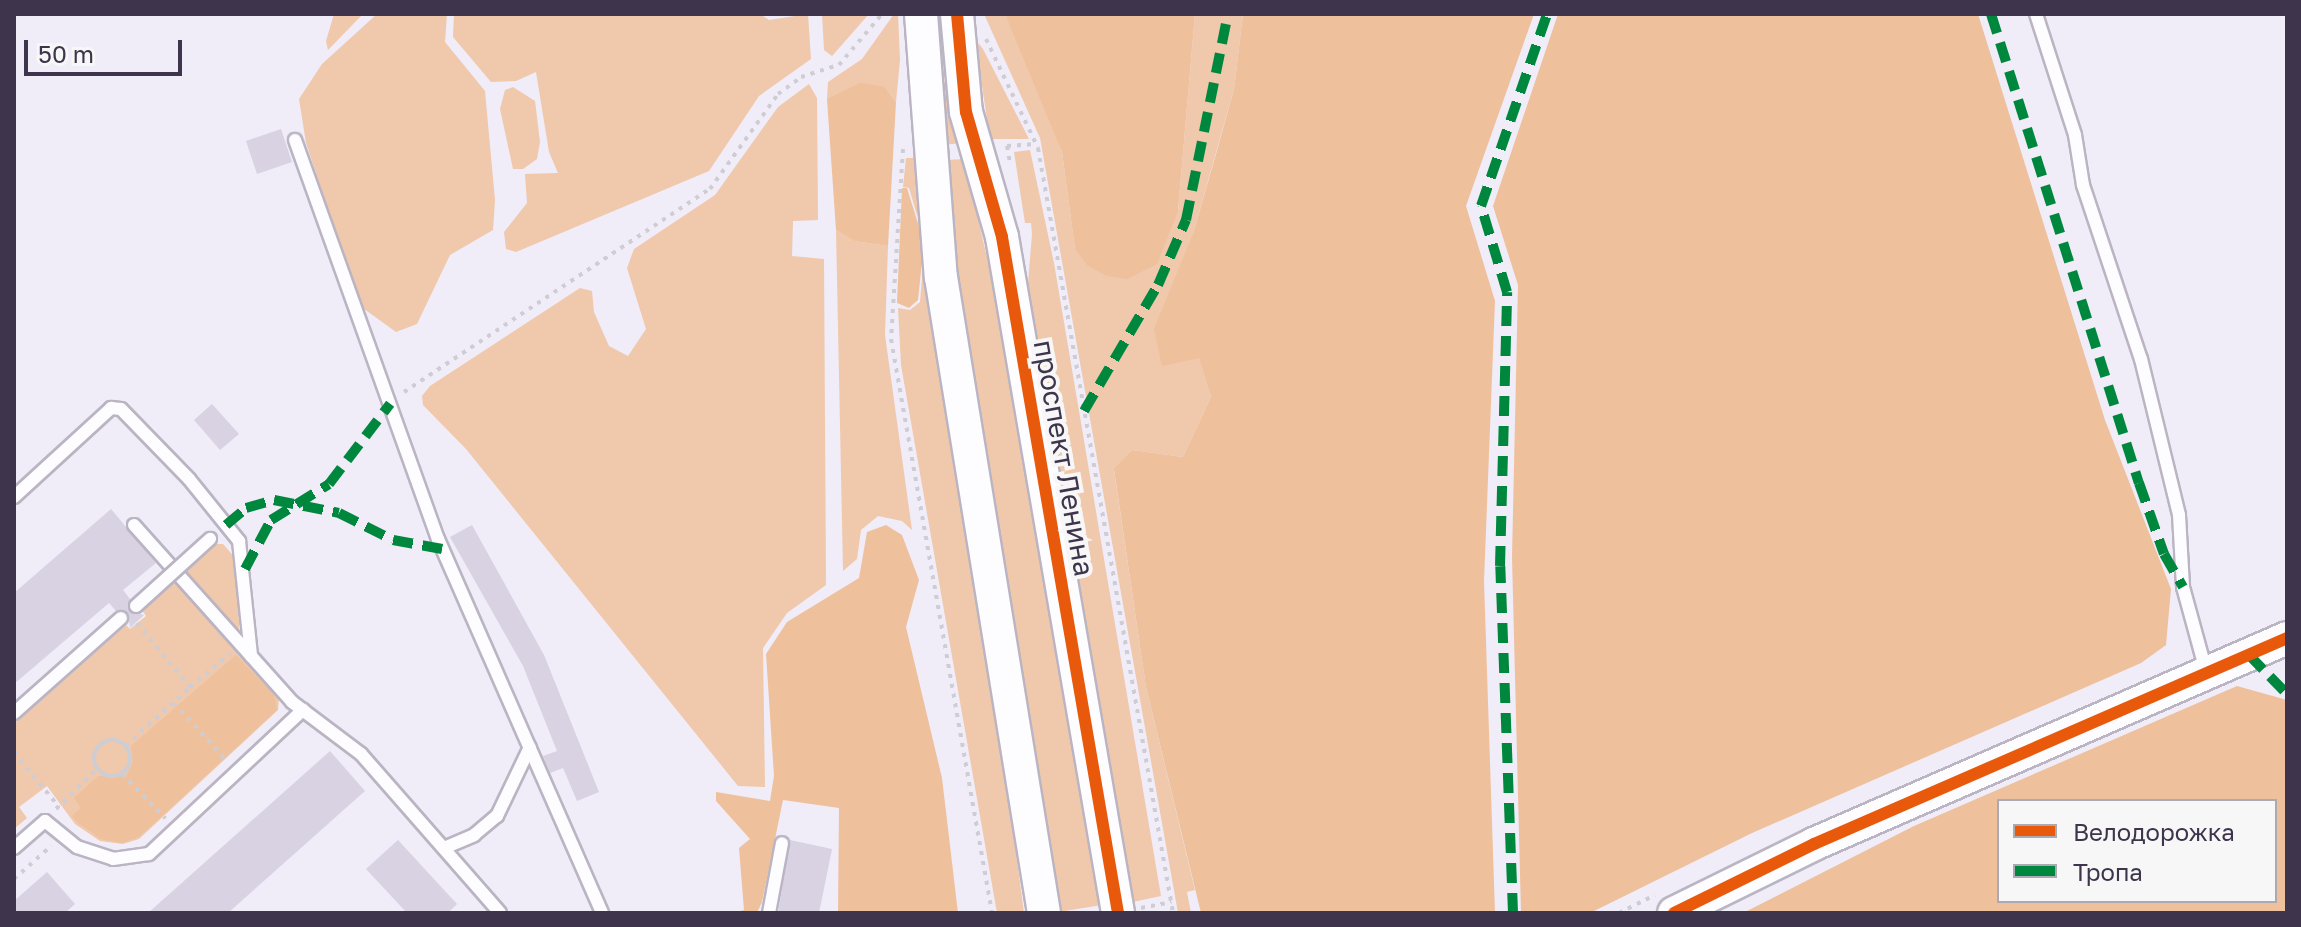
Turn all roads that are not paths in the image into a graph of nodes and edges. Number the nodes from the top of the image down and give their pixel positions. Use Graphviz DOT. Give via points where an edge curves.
graph roads {
  1 [pos="921,14"];
  2 [pos="2036,14"];
  3 [pos="970,21"];
  4 [pos="295,140"];
  5 [pos="14,497"];
  6 [pos="134,525"];
  7 [pos="226,525"];
  8 [pos="136,606"];
  9 [pos="121,618"];
  10 [pos="2287,638"];
  11 [pos="251,656"];
  12 [pos="2206,671"];
  13 [pos="303,710"];
  14 [pos="14,713"];
  15 [pos="530,747"];
  16 [pos="782,843"];
  17 [pos="14,848"];
  18 [pos="444,848"];
  19 [pos="1128,910"];
  20 [pos="1686,910"];
  21 [pos="500,913"];
  22 [pos="602,913"];
  23 [pos="769,913"];
  24 [pos="1044,913"];
  1 -- 24 [label="street" via="941,277"];
  2 -- 12 [label="lane" via="2075,135 2083,185 2141,359 2179,515 2183,587"];
  3 -- 19 [label="street, проспект Ленина" via="966,112 1002,237"];
  4 -- 15 [label="lane" via="438,539"];
  5 -- 7 [label="lane" via="116,407 189,479"];
  6 -- 11 [label="lane"];
  7 -- 8 [label="lane, bridge"];
  7 -- 11 [label="lane" via="243,554"];
  9 -- 14 [label="lane"];
  10 -- 12 [label="street"];
  11 -- 13 [label="lane"];
  12 -- 20 [label="street" via="1814,844"];
  13 -- 17 [label="lane" via="149,854 113,859 62,837 45,821"];
  13 -- 18 [label="lane" via="361,754"];
  15 -- 18 [label="lane" via="497,816 474,835"];
  15 -- 22 [label="lane"];
  16 -- 23 [label="lane"];
  18 -- 21 [label="lane"];
}
